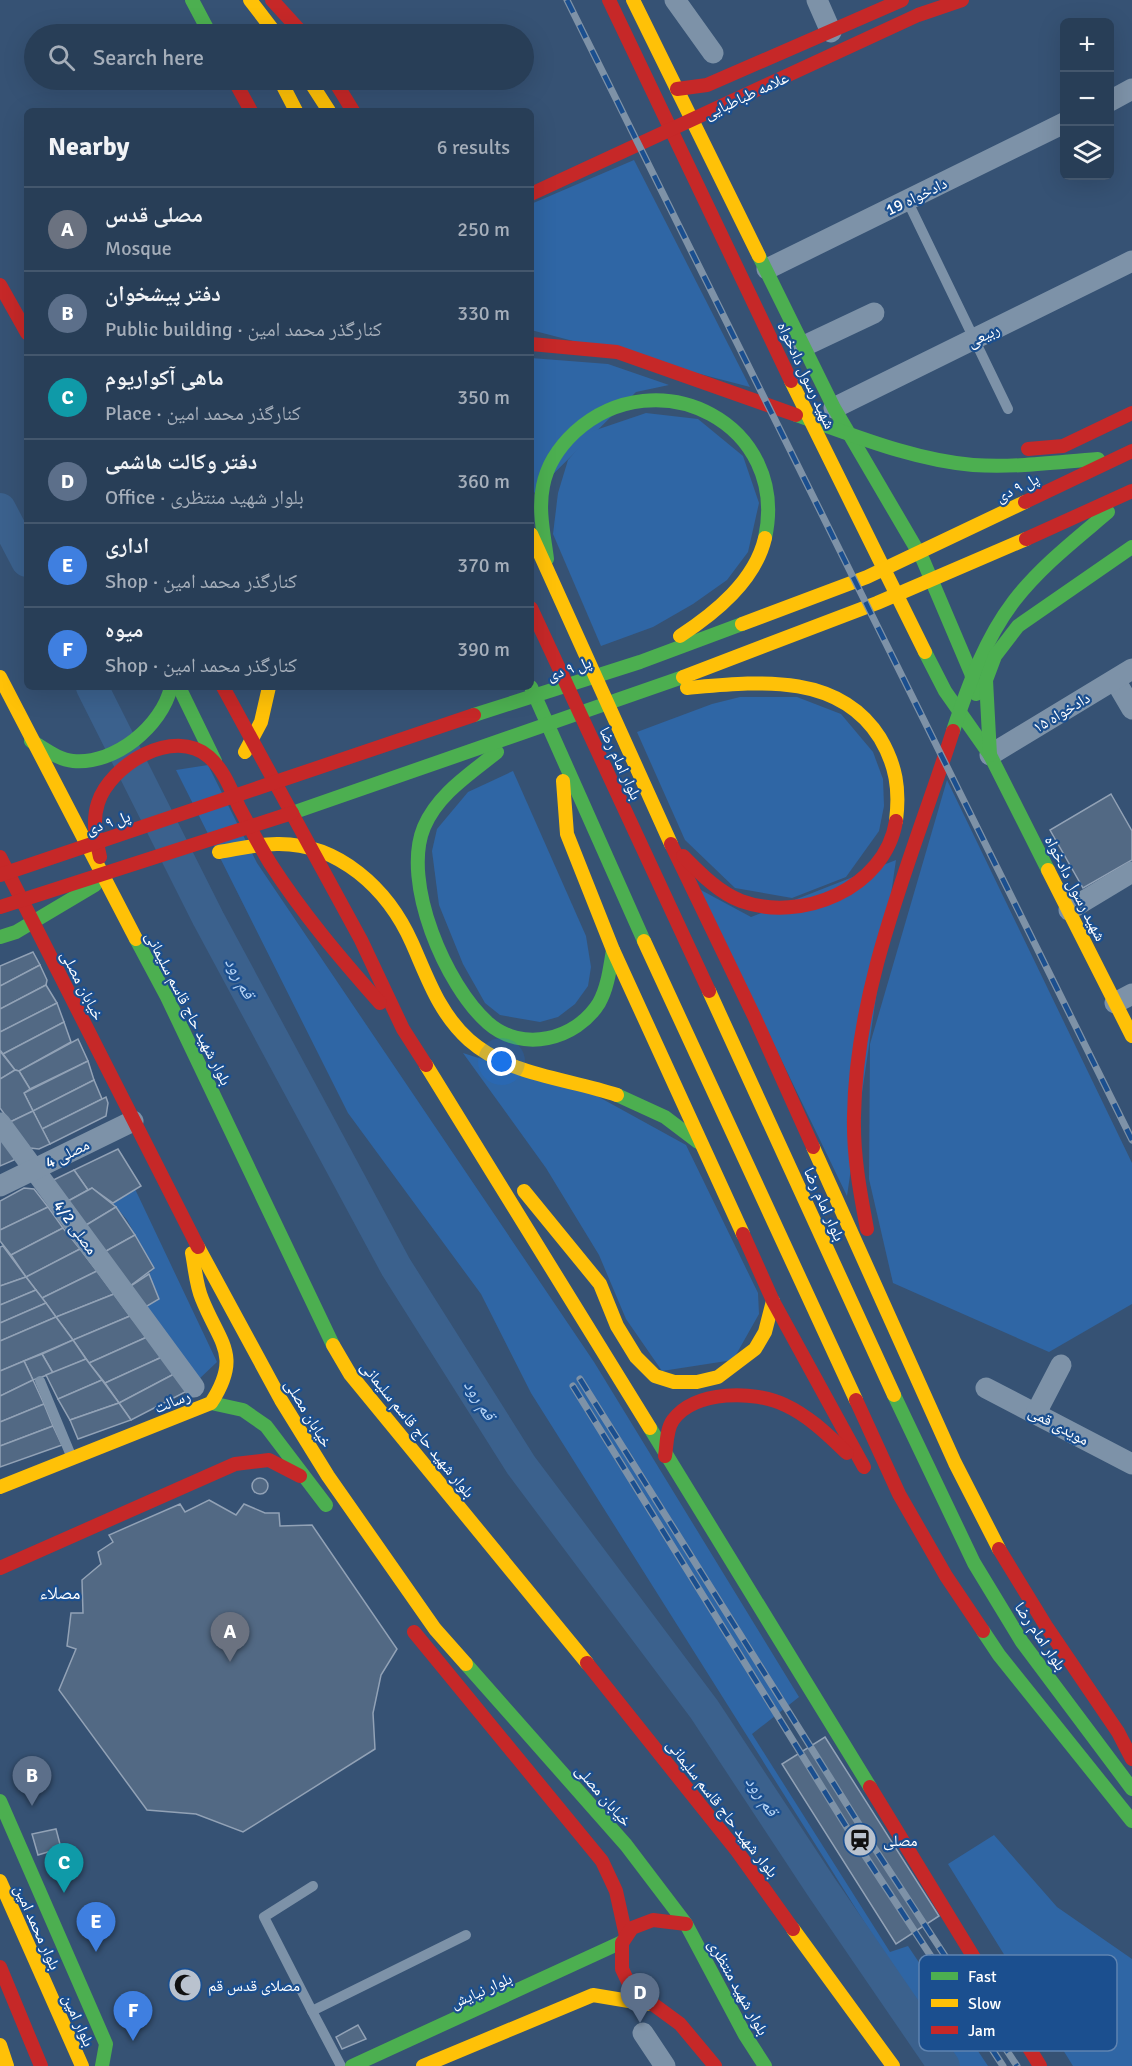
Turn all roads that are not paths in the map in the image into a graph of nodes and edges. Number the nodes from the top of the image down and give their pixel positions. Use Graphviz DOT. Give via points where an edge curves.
graph roads {
  1 [pos="192,0"];
  2 [pos="242,0"];
  3 [pos="250,0"];
  4 [pos="272,0"];
  5 [pos="609,0"];
  6 [pos="633,0"];
  7 [pos="675,0"];
  8 [pos="817,0"];
  9 [pos="902,0"];
  10 [pos="926,0"];
  11 [pos="962,0"];
  12 [pos="205,24"];
  13 [pos="253,24"];
  14 [pos="268,24"];
  15 [pos="294,24"];
  16 [pos="831,32"];
  17 [pos="916,32"];
  18 [pos="895,42"];
  19 [pos="713,53"];
  20 [pos="707,85"];
  21 [pos="1132,89"];
  22 [pos="239,90"];
  23 [pos="285,90"];
  24 [pos="315,90"];
  25 [pos="340,90"];
  26 [pos="679,93"];
  27 [pos="1114,98"];
  28 [pos="248,108"];
  29 [pos="294,108"];
  30 [pos="327,108"];
  31 [pos="351,108"];
  32 [pos="722,119"];
  33 [pos="647,123"];
  34 [pos="1060,125"];
  35 [pos="700,134"];
  36 [pos="534,193"];
  37 [pos="907,200"];
  38 [pos="1132,261"];
  39 [pos="769,275"];
  40 [pos="0,285"];
  41 [pos="750,292"];
  42 [pos="874,313"];
  43 [pos="24,328"];
  44 [pos="974,339"];
  45 [pos="534,344"];
  46 [pos="804,346"];
  47 [pos="834,408"];
  48 [pos="1008,409"];
  49 [pos="1132,413"];
  50 [pos="846,427"];
  51 [pos="927,443"];
  52 [pos="1063,446"];
  53 [pos="1014,450"];
  54 [pos="1132,451"];
  55 [pos="1118,458"];
  56 [pos="1132,491"];
  57 [pos="534,541"];
  58 [pos="1132,548"];
  59 [pos="1119,555"];
  60 [pos="548,573"];
  61 [pos="534,614"];
  62 [pos="640,662"];
  63 [pos="1123,675"];
  64 [pos="0,677"];
  65 [pos="171,690"];
  66 [pos="180,690"];
  67 [pos="225,690"];
  68 [pos="268,690"];
  69 [pos="532,690"];
  70 [pos="652,690"];
  71 [pos="1132,709"];
  72 [pos="515,738"];
  73 [pos="31,741"];
  74 [pos="990,755"];
  75 [pos="215,761"];
  76 [pos="563,762"];
  77 [pos="164,821"];
  78 [pos="670,843"];
  79 [pos="0,857"];
  80 [pos="142,862"];
  81 [pos="126,867"];
  82 [pos="1132,872"];
  83 [pos="2,875"];
  84 [pos="108,888"];
  85 [pos="0,907"];
  86 [pos="1068,910"];
  87 [pos="0,937"];
  88 [pos="613,950"];
  89 [pos="1124,998"];
  90 [pos="403,1029"];
  91 [pos="1132,1036"];
  92 [pos="451,1102"];
  93 [pos="133,1121"];
  94 [pos="0,1123"];
  95 [pos="706,1150"];
  96 [pos="34,1169"];
  97 [pos="0,1186"];
  98 [pos="185,1222"];
  99 [pos="774,1301"];
  100 [pos="890,1315"];
  101 [pos="1061,1365"];
  102 [pos="40,1381"];
  103 [pos="194,1387"];
  104 [pos="986,1388"];
  105 [pos="208,1404"];
  106 [pos="1036,1413"];
  107 [pos="665,1456"];
  108 [pos="72,1458"];
  109 [pos="1132,1464"];
  110 [pos="312,1484"];
  111 [pos="0,1487"];
  112 [pos="891,1509"];
  113 [pos="335,1519"];
  114 [pos="0,1568"];
  115 [pos="946,1576"];
  116 [pos="407,1621"];
  117 [pos="1132,1759"];
  118 [pos="1132,1789"];
  119 [pos="0,1801"];
  120 [pos="1132,1821"];
  121 [pos="0,1881"];
  122 [pos="313,1886"];
  123 [pos="616,1892"];
  124 [pos="686,1924"];
  125 [pos="466,1935"];
  126 [pos="624,1939"];
  127 [pos="972,1955"];
  128 [pos="585,1961"];
  129 [pos="0,1967"];
  130 [pos="47,1987"];
  131 [pos="646,2004"];
  132 [pos="312,2011"];
  133 [pos="642,2033"];
  134 [pos="0,2045"];
  135 [pos="1031,2051"];
  136 [pos="7,2066"];
  137 [pos="41,2066"];
  138 [pos="82,2066"];
  139 [pos="102,2066"];
  140 [pos="340,2066"];
  141 [pos="352,2066"];
  142 [pos="423,2066"];
  143 [pos="666,2066"];
  144 [pos="715,2066"];
  145 [pos="765,2066"];
  146 [pos="893,2066"];
  147 [pos="1040,2066"];
  1 -- 12 [label="main road"];
  2 -- 13 [label="main road"];
  3 -- 14 [label="main road"];
  4 -- 15 [label="main road"];
  5 -- 41 [label="main road, شهید رسول دادخواه"];
  6 -- 26 [label="main road, شهید رسول دادخواه"];
  7 -- 19 [label="street"];
  8 -- 16 [label="street"];
  9 -- 16 [label="main road"];
  10 -- 33 [label="main road, علامه طباطبایی"];
  11 -- 17 [label="main road"];
  11 -- 36 [label="main road, علامه طباطبایی" via="918,15"];
  16 -- 20 [label="main road"];
  18 -- 32 [label="main road"];
  20 -- 26 [label="main road"];
  20 -- 32 [label="main road" via="707,105"];
  21 -- 27 [label="street"];
  22 -- 28 [label="main road"];
  23 -- 29 [label="main road"];
  24 -- 30 [label="main road"];
  25 -- 31 [label="main road"];
  26 -- 35 [label="main road, شهید رسول دادخواه"];
  32 -- 35 [label="main road"];
  34 -- 37 [label="street, دادخواه 19"];
  35 -- 39 [label="main road, شهید رسول دادخواه"];
  37 -- 39 [label="street, دادخواه 19"];
  37 -- 44 [label="lane"];
  38 -- 44 [label="street, ربیعی"];
  39 -- 41 [label="main road"];
  39 -- 46 [label="main road, شهید رسول دادخواه"];
  40 -- 43 [label="main road"];
  41 -- 74 [label="main road, شهید رسول دادخواه" via="810,422 945,691"];
  42 -- 46 [label="street"];
  44 -- 47 [label="street, ربیعی"];
  44 -- 48 [label="lane"];
  45 -- 55 [label="main road" via="617,352 867,440 930,458 1005,466"];
  46 -- 47 [label="main road, شهید رسول دادخواه"];
  47 -- 50 [label="main road, شهید رسول دادخواه"];
  49 -- 52 [label="main road"];
  50 -- 51 [label="main road"];
  50 -- 74 [label="main road, شهید رسول دادخواه" via="923,560 971,673"];
  52 -- 53 [label="main road"];
  52 -- 59 [label="main road" via="1046,468 1040,495 1047,523 1065,544 1087,554"];
  54 -- 55 [label="main road, پل ۹ دی"];
  55 -- 62 [label="main road, پل ۹ دی" via="867,577"];
  56 -- 70 [label="main road" via="879,602"];
  56 -- 100 [label="main road" via="1049,563 1004,616 969,689 874,969 861,1032 854,1103 856,1187"];
  57 -- 60 [label="main road"];
  58 -- 59 [label="main road"];
  59 -- 74 [label="main road" via="1018,626 995,656 986,680"];
  60 -- 62 [label="main road" via="541,506 545,477 563,443 587,422 616,406 642,400 676,402 704,410 744,441 762,468 770,505 763,545 745,578 705,620"];
  60 -- 78 [label="main road"];
  61 -- 118 [label="main road, بلوار امام رضا" via="974,1563 1023,1642"];
  62 -- 77 [label="main road, پل ۹ دی"];
  63 -- 71 [label="street"];
  63 -- 74 [label="street, دادخواه ۱۵"];
  64 -- 73 [label="main road, بلوار شهید حاج قاسم سلیمانی"];
  65 -- 73 [label="main road" via="168,707 152,728 93,760 55,756"];
  66 -- 75 [label="main road"];
  67 -- 90 [label="main road" via="362,940"];
  68 -- 77 [label="main road" via="261,722 232,770"];
  69 -- 76 [label="main road"];
  70 -- 72 [label="main road"];
  70 -- 78 [label="main road" via="751,683 797,685 824,692 846,702 883,738 898,785 898,810 884,855 866,877 820,905 766,908 744,902 702,875"];
  72 -- 80 [label="main road"];
  72 -- 88 [label="main road" via="436,805 423,829 417,853 424,908 459,987 471,1007 491,1026 516,1038 537,1041 558,1037 575,1029 600,1002"];
  73 -- 84 [label="main road, بلوار شهید حاج قاسم سلیمانی"];
  74 -- 86 [label="main road, شهید رسول دادخواه"];
  75 -- 84 [label="main road" via="184,745 161,747 117,774 104,790 94,822"];
  75 -- 90 [label="main road" via="256,842 325,942"];
  76 -- 88 [label="main road" via="567,834"];
  76 -- 115 [label="main road" via="899,1494"];
  77 -- 83 [label="main road, پل ۹ دی"];
  78 -- 100 [label="main road" via="754,1016"];
  79 -- 83 [label="main road, خیابان مصلی"];
  80 -- 81 [label="main road"];
  80 -- 95 [label="main road" via="285,844 339,859 381,891 408,935 436,998 451,1021 476,1046 523,1070 653,1108 683,1127"];
  81 -- 85 [label="main road"];
  81 -- 87 [label="main road" via="16,932"];
  82 -- 86 [label="street"];
  83 -- 87 [label="main road" via="12,910 7,929"];
  83 -- 93 [label="main road, خیابان مصلی"];
  84 -- 146 [label="main road, بلوار شهید حاج قاسم سلیمانی" via="168,997 330,1341 350,1374 737,1851"];
  86 -- 89 [label="main road, شهید رسول دادخواه"];
  88 -- 95 [label="main road"];
  89 -- 91 [label="main road, شهید رسول دادخواه"];
  90 -- 92 [label="main road"];
  92 -- 99 [label="main road" via="600,1284 617,1326 636,1357 655,1377 674,1382 718,1377 754,1349 765,1332"];
  92 -- 107 [label="main road"];
  93 -- 96 [label="street, مصلی 4"];
  93 -- 98 [label="main road, خیابان مصلی"];
  94 -- 96 [label="street, مصلی 4/2"];
  95 -- 99 [label="main road"];
  96 -- 97 [label="street, مصلی 4"];
  96 -- 103 [label="street, مصلی 4/2"];
  98 -- 105 [label="main road, رسالت" via="201,1297 226,1351 228,1366 222,1386"];
  98 -- 124 [label="main road, خیابان مصلی" via="281,1400 374,1545 435,1629 626,1845"];
  99 -- 107 [label="main road" via="866,1471 807,1418 777,1401 747,1396 721,1397 680,1412 672,1420"];
  100 -- 117 [label="main road" via="997,1546"];
  101 -- 106 [label="street"];
  102 -- 108 [label="lane"];
  104 -- 106 [label="street, مویدی قمی"];
  105 -- 108 [label="main road, رسالت"];
  105 -- 110 [label="main road" via="243,1410 266,1426"];
  106 -- 109 [label="street, مویدی قمی"];
  107 -- 127 [label="main road"];
  108 -- 111 [label="main road, رسالت"];
  110 -- 113 [label="main road"];
  110 -- 114 [label="main road" via="278,1461 257,1458 235,1464"];
  112 -- 115 [label="main road"];
  115 -- 120 [label="main road" via="999,1655"];
  116 -- 123 [label="main road" via="602,1861"];
  119 -- 139 [label="main road" via="106,2044"];
  121 -- 130 [label="main road, بلوار محمد امین"];
  122 -- 132 [label="lane" via="264,1917"];
  123 -- 126 [label="main road"];
  123 -- 128 [label="main road" via="608,1926"];
  124 -- 126 [label="main road, بلوار نیایش" via="660,1919 643,1921"];
  124 -- 145 [label="main road, بلوار شهید منتظری"];
  125 -- 132 [label="lane"];
  126 -- 128 [label="main road, بلوار نیایش"];
  126 -- 131 [label="main road" via="621,1967 633,1992"];
  128 -- 141 [label="main road, بلوار نیایش"];
  129 -- 137 [label="main road"];
  130 -- 138 [label="main road, بلوار امین"];
  131 -- 142 [label="main road" via="593,1995"];
  131 -- 144 [label="main road" via="677,2021"];
  132 -- 140 [label="lane"];
  133 -- 143 [label="street"];
  134 -- 136 [label="main road"];
  135 -- 147 [label="main road"];
}
